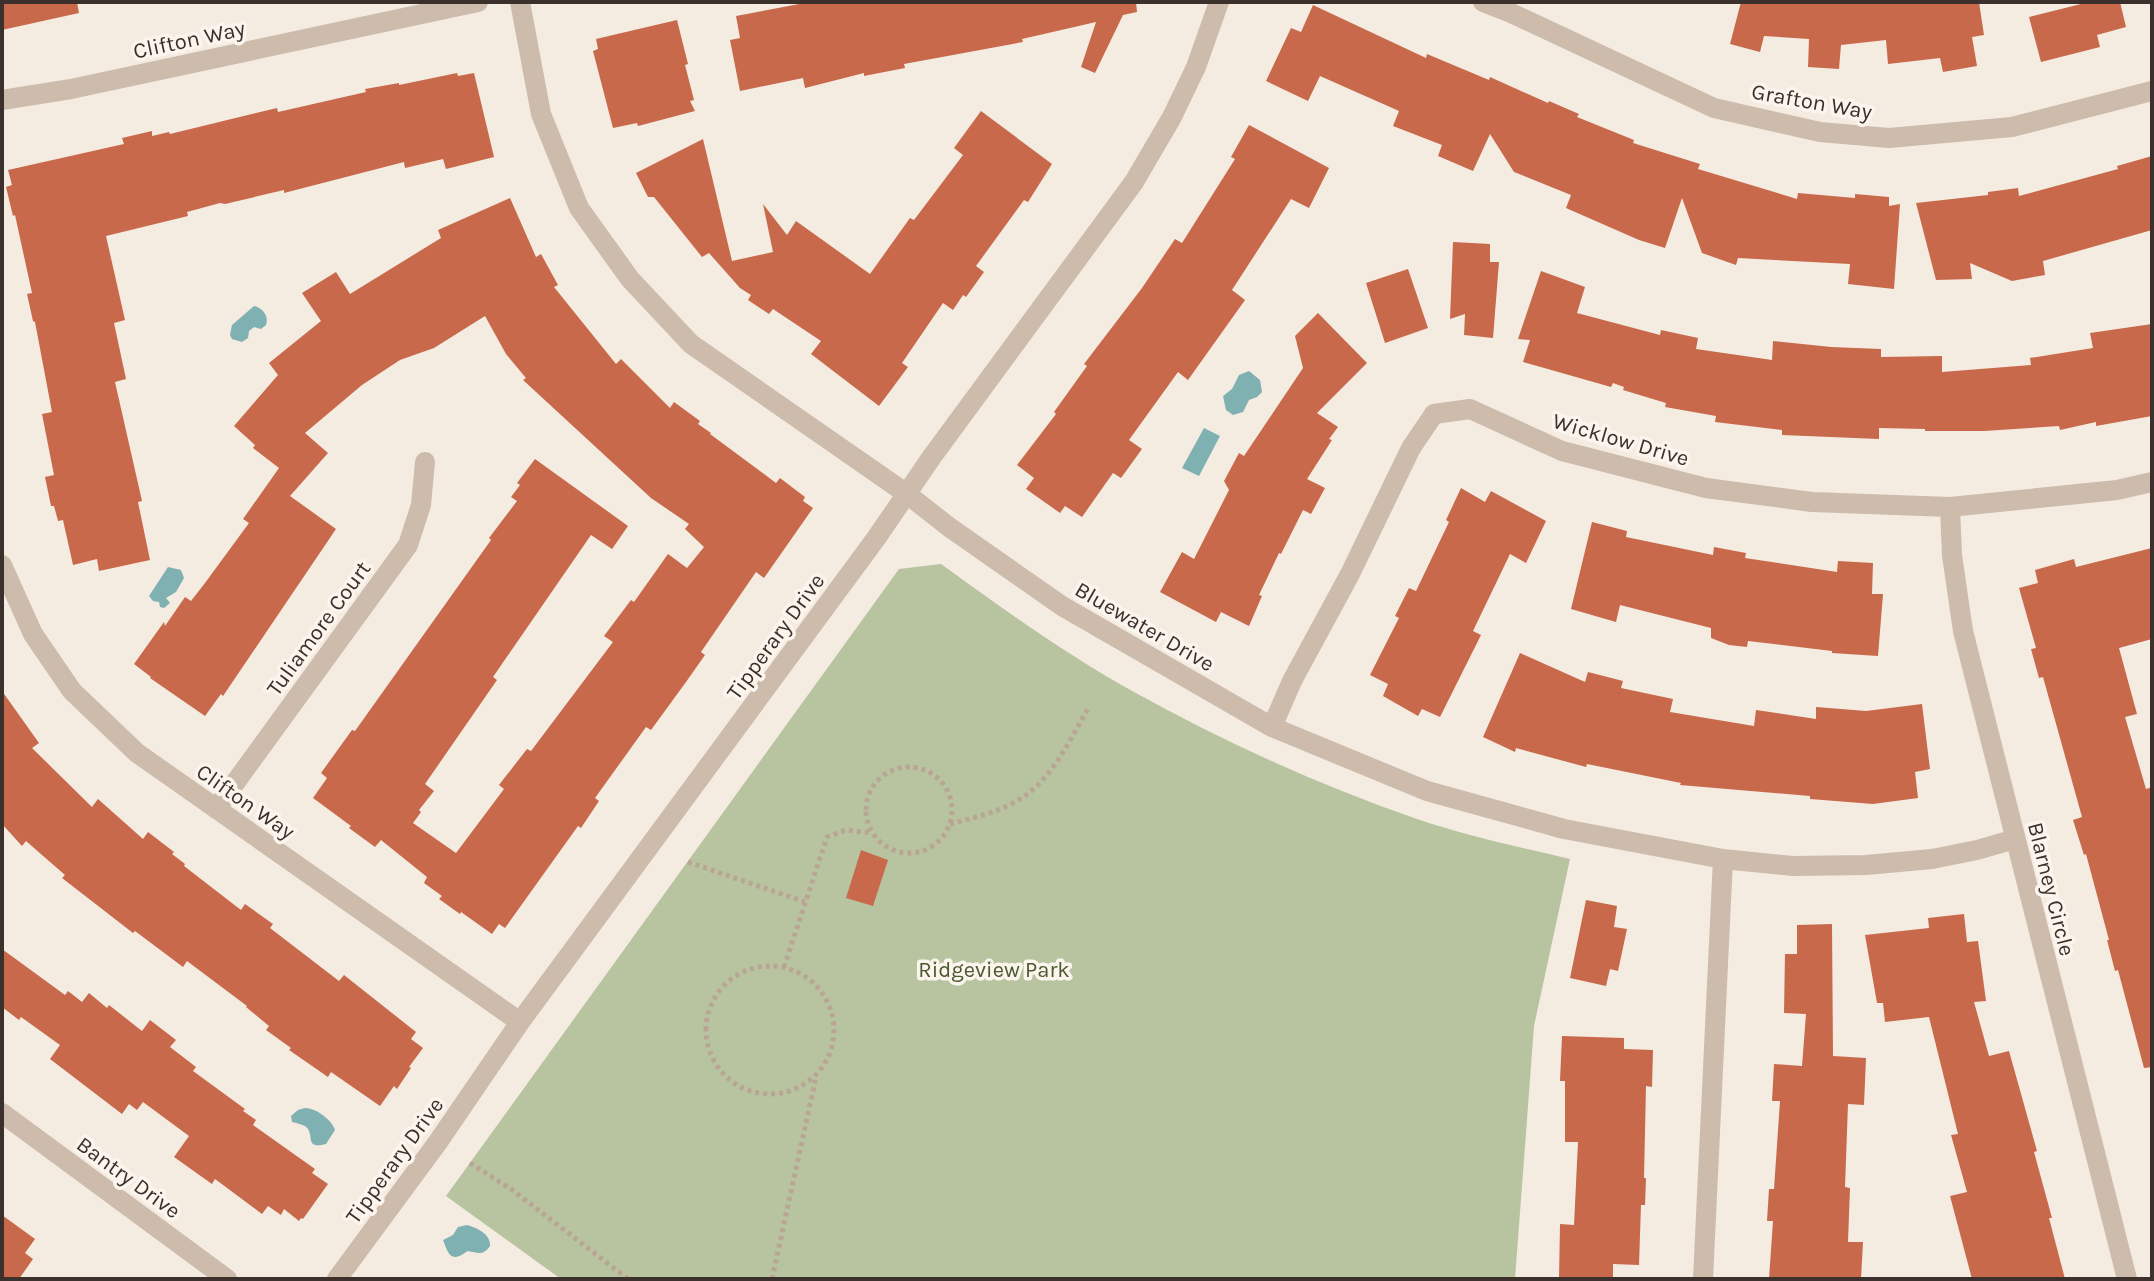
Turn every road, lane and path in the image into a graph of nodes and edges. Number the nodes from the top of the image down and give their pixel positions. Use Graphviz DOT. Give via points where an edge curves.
graph roads {
  1 [pos="478,2"];
  2 [pos="520,2"];
  3 [pos="1219,2"];
  4 [pos="1483,2"];
  5 [pos="1513,7"];
  6 [pos="2152,91"];
  7 [pos="2,100"];
  8 [pos="425,462"];
  9 [pos="2152,482"];
  10 [pos="907,494"];
  11 [pos="1950,507"];
  12 [pos="2,565"];
  13 [pos="1088,709"];
  14 [pos="1272,727"];
  15 [pos="216,809"];
  16 [pos="950,824"];
  17 [pos="873,833"];
  18 [pos="2015,839"];
  19 [pos="1723,859"];
  20 [pos="688,862"];
  21 [pos="805,902"];
  22 [pos="784,967"];
  23 [pos="520,1022"];
  24 [pos="816,1074"];
  25 [pos="2,1113"];
  26 [pos="470,1163"];
  27 [pos="227,1279"];
  28 [pos="337,1279"];
  29 [pos="628,1279"];
  30 [pos="772,1279"];
  31 [pos="1703,1279"];
  32 [pos="2127,1279"];
  1 -- 7 [label="street, Clifton Way"];
  2 -- 10 [label="street, Bluewater Drive" via="541,114 579,208 630,279 691,344"];
  3 -- 10 [label="street, Tipperary Drive" via="1190,80 1134,182"];
  4 -- 5 [label="street, Grafton Way"];
  5 -- 6 [label="street, Grafton Way" via="1714,108 1820,132 1889,138 2012,127"];
  8 -- 15 [label="street, Tuliamore Court" via="421,505 408,545"];
  9 -- 11 [label="street, Wicklow Drive"];
  10 -- 14 [label="street, Bluewater Drive" via="1062,606"];
  10 -- 23 [label="street, Tipperary Drive"];
  11 -- 14 [label="street, Wicklow Drive" via="1812,502 1706,488 1562,451 1470,409 1434,414 1411,448"];
  11 -- 18 [label="street, Blarney Circle" via="1963,631"];
  12 -- 15 [label="street, Clifton Way" via="33,634 72,691 137,753"];
  13 -- 16 [label="path" via="1032,791 994,812"];
  14 -- 19 [label="street, Bluewater Drive" via="1427,791 1564,829"];
  15 -- 23 [label="street, Clifton Way"];
  16 -- 17 [label="path" via="934,846 908,854 882,844"];
  16 -- 17 [label="path" via="952,809 942,782 931,773 903,767 889,771 870,792 867,820"];
  17 -- 21 [label="path" via="846,830 827,837"];
  18 -- 19 [label="street, Bluewater Drive" via="1932,859 1866,865 1793,866"];
  18 -- 32 [label="street, Blarney Circle"];
  19 -- 31 [label="street"];
  20 -- 21 [label="path"];
  21 -- 22 [label="path"];
  22 -- 24 [label="path" via="804,975 831,1008 831,1051"];
  22 -- 24 [label="path" via="763,966 726,984 713,1000 707,1041 727,1078 745,1089 766,1095 786,1092"];
  23 -- 28 [label="street, Tipperary Drive"];
  24 -- 30 [label="path"];
  25 -- 27 [label="street, Bantry Drive"];
  26 -- 29 [label="path"];
}
